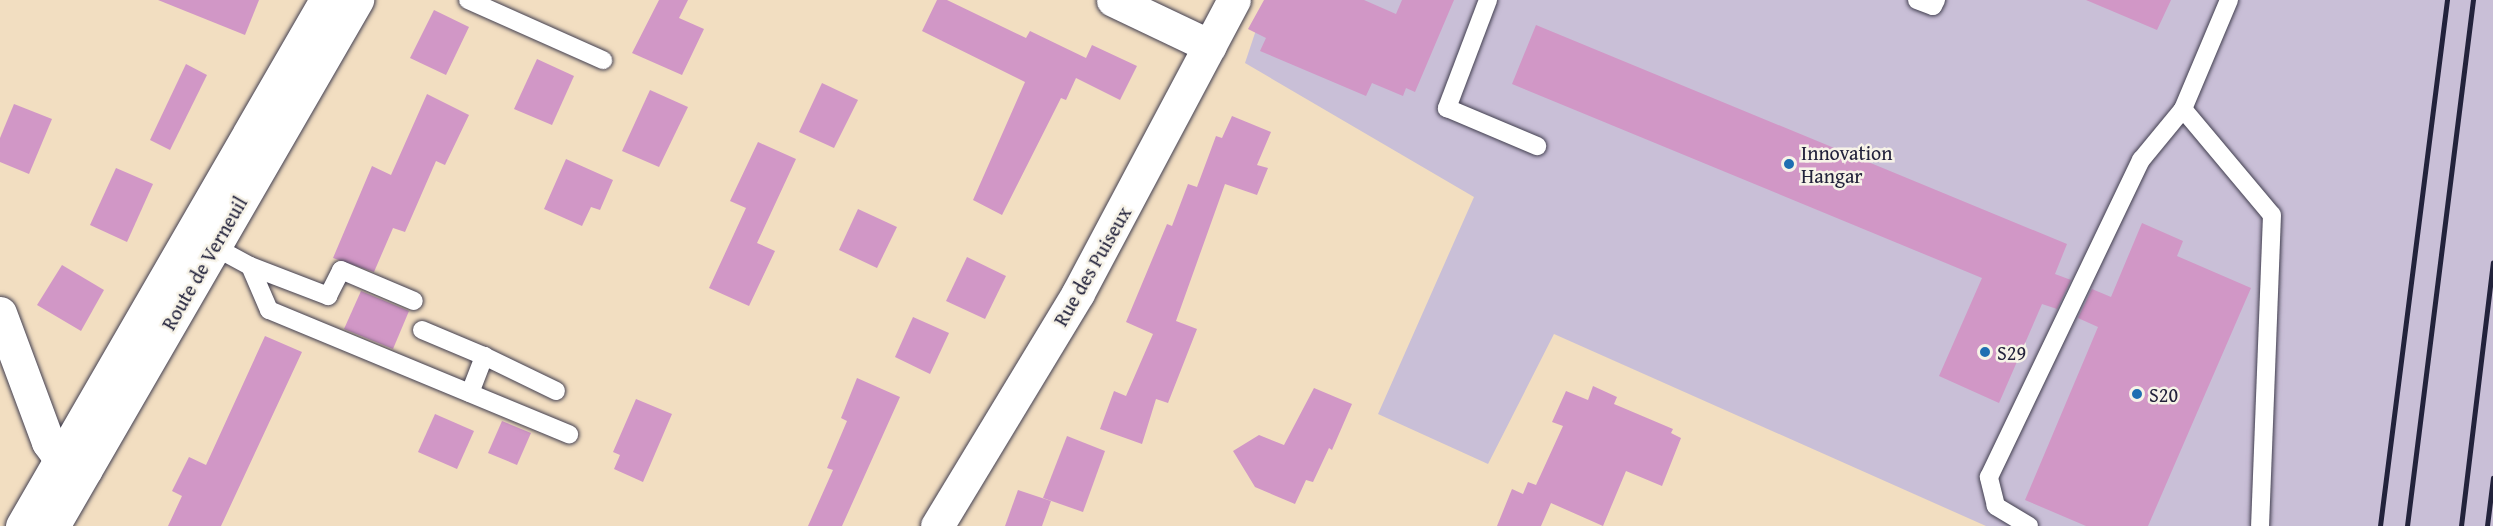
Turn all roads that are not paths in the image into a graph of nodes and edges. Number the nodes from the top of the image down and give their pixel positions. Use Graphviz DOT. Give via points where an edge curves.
graph roads {
  1 [pos="326,0"];
  2 [pos="357,0"];
  3 [pos="468,0"];
  4 [pos="1113,0"];
  5 [pos="1234,0"];
  6 [pos="1488,0"];
  7 [pos="1917,0"];
  8 [pos="1936,0"];
  9 [pos="2229,0"];
  10 [pos="1210,46"];
  11 [pos="603,60"];
  12 [pos="2183,109"];
  13 [pos="1537,146"];
  14 [pos="207,204"];
  15 [pos="213,246"];
  16 [pos="250,266"];
  17 [pos="414,301"];
  18 [pos="0,313"];
  19 [pos="422,330"];
  20 [pos="484,356"];
  21 [pos="556,391"];
  22 [pos="470,393"];
  23 [pos="569,434"];
  24 [pos="74,463"];
  25 [pos="22,526"];
  26 [pos="53,526"];
  27 [pos="937,526"];
  28 [pos="2029,526"];
  29 [pos="2260,526"];
  1 -- 14 [label="main road, Route de Verneuil"];
  2 -- 15 [label="main road, Route de Verneuil"];
  3 -- 11 [label="lane"];
  4 -- 10 [label="main road"];
  5 -- 10 [label="main road, Rue des Puiseux"];
  6 -- 13 [label="lane" via="1447,108"];
  7 -- 8 [label="lane" via="1933,6"];
  9 -- 12 [label="lane"];
  10 -- 27 [label="main road, Rue des Puiseux" via="1078,293"];
  12 -- 28 [label="lane" via="2141,160 1989,477 1995,506"];
  12 -- 29 [label="lane" via="2272,215"];
  14 -- 15 [label="lane"];
  14 -- 24 [label="main road, Route de Verneuil"];
  15 -- 16 [label="lane"];
  15 -- 24 [label="main road, Route de Verneuil"];
  16 -- 17 [label="lane" via="328,296 341,270"];
  16 -- 22 [label="lane" via="269,310"];
  18 -- 24 [label="main road" via="48,442"];
  19 -- 20 [label="lane"];
  20 -- 21 [label="lane"];
  20 -- 22 [label="lane"];
  22 -- 23 [label="lane"];
  24 -- 25 [label="main road, Route de Verneuil"];
  24 -- 26 [label="main road, Route de Verneuil"];
}
